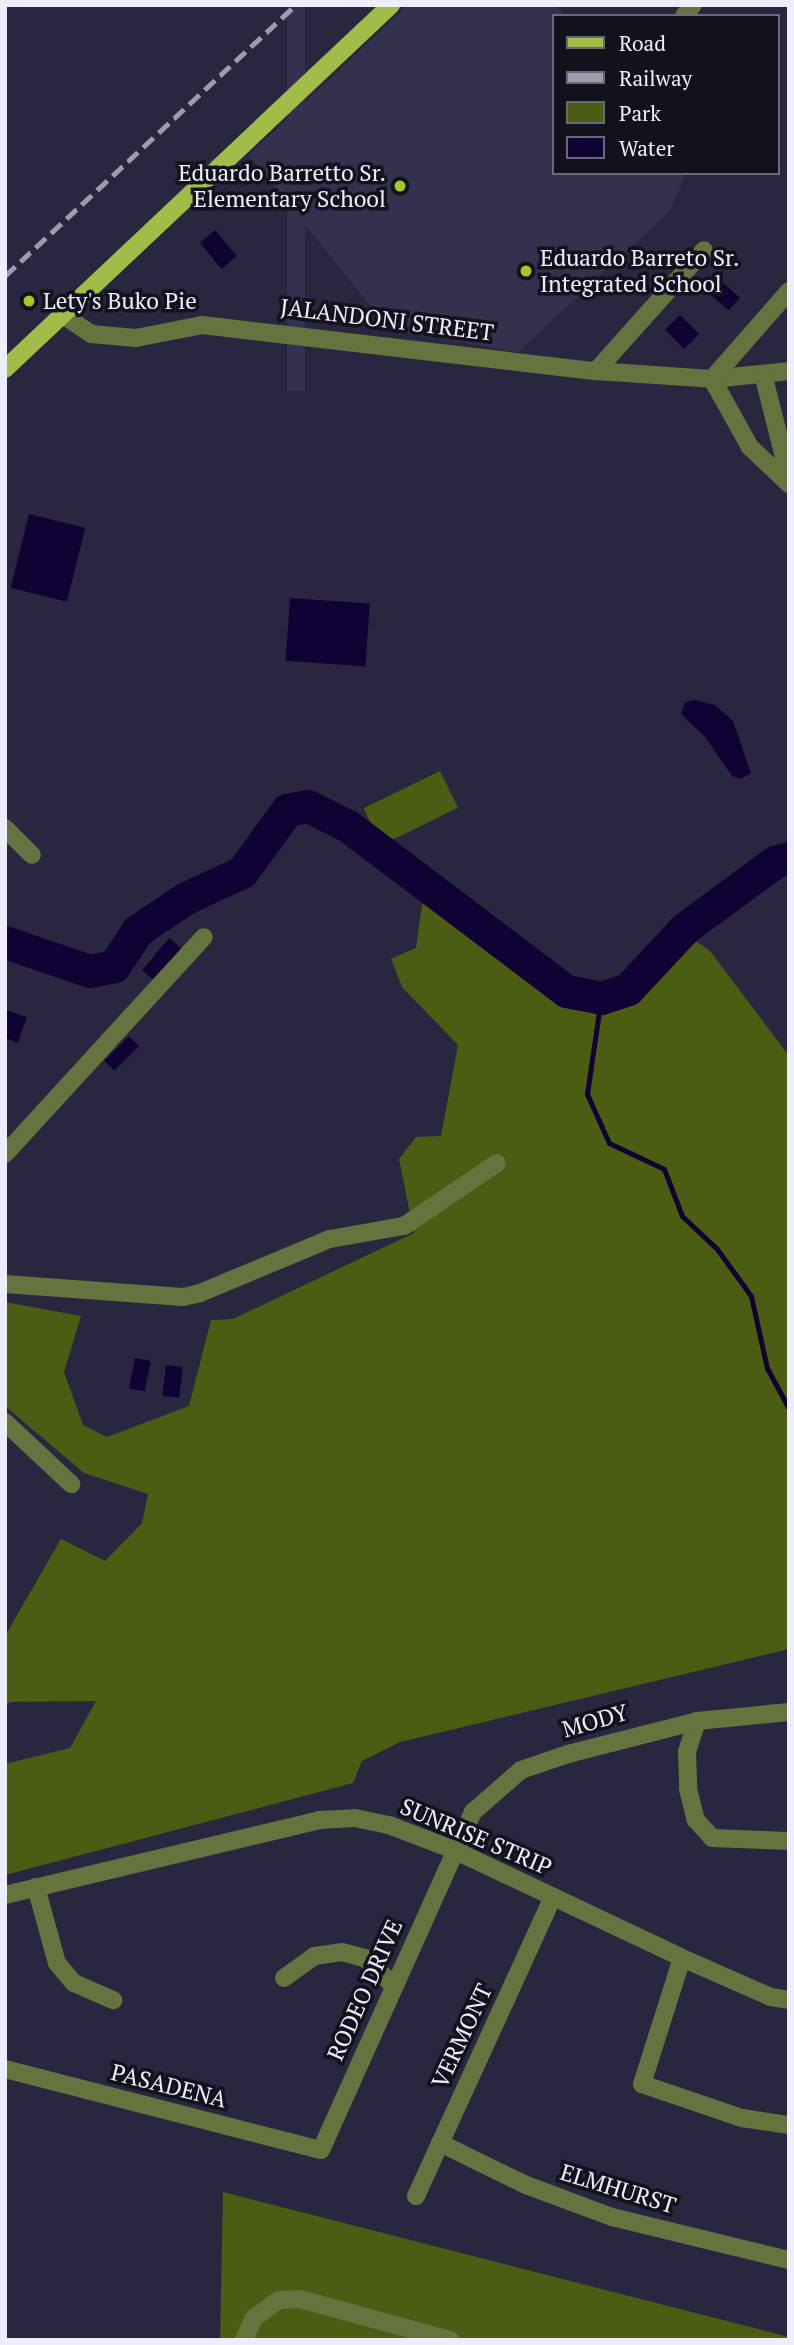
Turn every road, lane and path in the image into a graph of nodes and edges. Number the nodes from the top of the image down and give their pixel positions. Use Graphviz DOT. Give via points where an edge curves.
graph roads {
  1 [pos="391,5"];
  2 [pos="704,250"];
  3 [pos="789,291"];
  4 [pos="63,316"];
  5 [pos="5,369"];
  6 [pos="596,370"];
  7 [pos="789,371"];
  8 [pos="763,374"];
  9 [pos="712,379"];
  10 [pos="789,477"];
  11 [pos="789,484"];
  12 [pos="5,828"];
  13 [pos="32,855"];
  14 [pos="204,937"];
  15 [pos="10,1135"];
  16 [pos="5,1154"];
  17 [pos="497,1163"];
  18 [pos="5,1284"];
  19 [pos="5,1422"];
  20 [pos="71,1484"];
  21 [pos="789,1712"];
  22 [pos="697,1721"];
  23 [pos="789,1840"];
  24 [pos="454,1850"];
  25 [pos="36,1887"];
  26 [pos="5,1895"];
  27 [pos="553,1897"];
  28 [pos="682,1958"];
  29 [pos="284,1978"];
  30 [pos="394,1986"];
  31 [pos="113,2000"];
  32 [pos="789,2000"];
  33 [pos="5,2069"];
  34 [pos="789,2125"];
  35 [pos="440,2143"];
  36 [pos="321,2150"];
  37 [pos="416,2196"];
  38 [pos="789,2260"];
  39 [pos="244,2340"];
  40 [pos="450,2340"];
  1 -- 4 [label="main road"];
  2 -- 6 [label="street"];
  3 -- 9 [label="street"];
  4 -- 5 [label="main road"];
  4 -- 6 [label="street, JALANDONI STREET" via="91,334 136,338 202,325"];
  6 -- 9 [label="street, JALANDONI STREET"];
  7 -- 8 [label="street, JALANDONI STREET"];
  8 -- 9 [label="street, JALANDONI STREET"];
  8 -- 10 [label="street"];
  9 -- 11 [label="street" via="750,447"];
  12 -- 13 [label="street"];
  14 -- 15 [label="street"];
  15 -- 16 [label="street"];
  17 -- 18 [label="street" via="404,1226 330,1239 200,1293 183,1297"];
  19 -- 20 [label="street"];
  21 -- 22 [label="street, MODY"];
  22 -- 23 [label="street" via="687,1752 688,1789 696,1820 712,1838"];
  22 -- 24 [label="street, MODY" via="618,1739 521,1770 472,1812"];
  24 -- 25 [label="street, SUNRISE STRIP" via="389,1825 355,1818 319,1820"];
  24 -- 27 [label="street, SUNRISE STRIP"];
  24 -- 30 [label="street, RODEO DRIVE"];
  25 -- 26 [label="street, SUNRISE STRIP"];
  25 -- 31 [label="street" via="57,1963 75,1983"];
  27 -- 28 [label="street, SUNRISE STRIP"];
  27 -- 35 [label="street, VERMONT"];
  28 -- 32 [label="street, SUNRISE STRIP" via="771,1997"];
  28 -- 34 [label="street" via="642,2084 742,2118"];
  29 -- 30 [label="street" via="314,1956 342,1952 365,1958"];
  30 -- 36 [label="street, RODEO DRIVE"];
  33 -- 36 [label="street, PASADENA"];
  35 -- 37 [label="street, VERMONT"];
  35 -- 38 [label="street, ELMHURST" via="526,2185 612,2217"];
  39 -- 40 [label="street" via="254,2318 278,2300 300,2299"];
}
